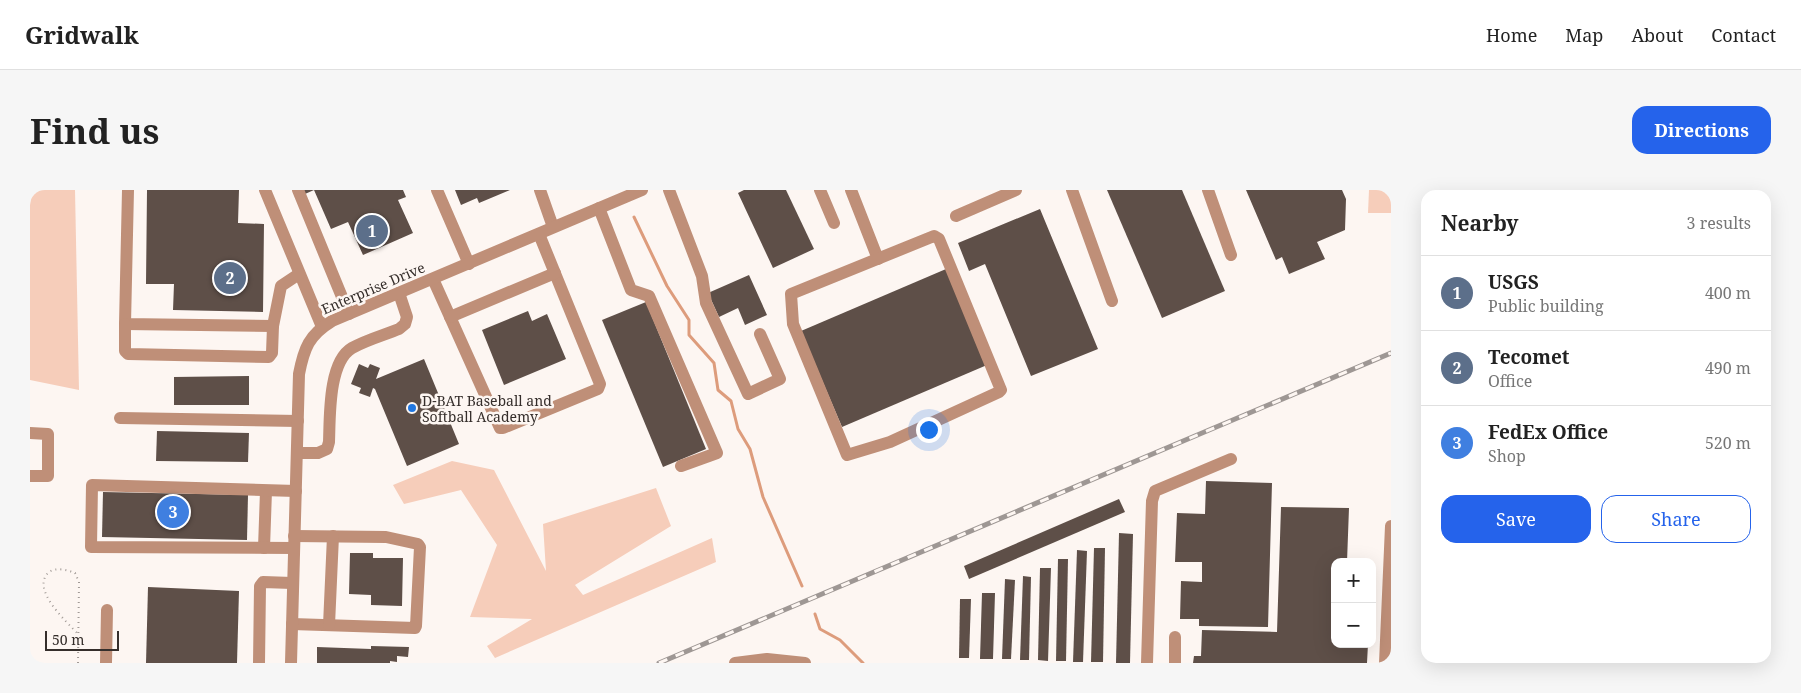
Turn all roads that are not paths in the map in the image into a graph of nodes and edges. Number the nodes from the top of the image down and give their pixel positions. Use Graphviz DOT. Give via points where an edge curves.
graph roads {
  1 [pos="128,190"];
  2 [pos="265,190"];
  3 [pos="298,190"];
  4 [pos="437,190"];
  5 [pos="540,190"];
  6 [pos="642,190"];
  7 [pos="669,190"];
  8 [pos="820,190"];
  9 [pos="851,190"];
  10 [pos="1016,190"];
  11 [pos="1072,190"];
  12 [pos="1208,190"];
  13 [pos="599,208"];
  14 [pos="956,216"];
  15 [pos="834,223"];
  16 [pos="553,227"];
  17 [pos="539,234"];
  18 [pos="1231,255"];
  19 [pos="878,259"];
  20 [pos="469,264"];
  21 [pos="555,273"];
  22 [pos="299,274"];
  23 [pos="433,279"];
  24 [pos="400,293"];
  25 [pos="1112,301"];
  26 [pos="349,314"];
  27 [pos="450,316"];
  28 [pos="125,324"];
  29 [pos="273,326"];
  30 [pos="322,327"];
  31 [pos="760,334"];
  32 [pos="120,418"];
  33 [pos="298,421"];
  34 [pos="30,433"];
  35 [pos="297,453"];
  36 [pos="1232,459"];
  37 [pos="681,466"];
  38 [pos="30,476"];
  39 [pos="266,491"];
  40 [pos="296,491"];
  41 [pos="1391,526"];
  42 [pos="333,536"];
  43 [pos="294,542"];
  44 [pos="264,548"];
  45 [pos="292,583"];
  46 [pos="107,610"];
  47 [pos="1389,615"];
  48 [pos="292,624"];
  49 [pos="329,625"];
  50 [pos="1175,637"];
  51 [pos="106,663"];
  52 [pos="259,663"];
  53 [pos="290,663"];
  54 [pos="735,663"];
  55 [pos="805,663"];
  56 [pos="1146,663"];
  57 [pos="1175,663"];
  58 [pos="1385,663"];
  1 -- 28 [label="street"];
  2 -- 22 [label="street"];
  3 -- 26 [label="street"];
  4 -- 20 [label="street"];
  5 -- 16 [label="street"];
  6 -- 13 [label="street, Enterprise Drive"];
  7 -- 31 [label="street" via="702,276 706,303 748,394 780,379"];
  8 -- 15 [label="street"];
  9 -- 19 [label="street"];
  10 -- 14 [label="street"];
  11 -- 25 [label="street"];
  12 -- 18 [label="street"];
  13 -- 16 [label="street, Enterprise Drive"];
  13 -- 37 [label="street" via="631,290 649,296 717,453"];
  16 -- 17 [label="street, Enterprise Drive"];
  17 -- 20 [label="street, Enterprise Drive"];
  17 -- 21 [label="street"];
  19 -- 19 [label="street" via="791,294 793,324 847,455 890,442 1001,390 940,239 934,236"];
  20 -- 23 [label="street, Enterprise Drive"];
  21 -- 27 [label="street"];
  21 -- 27 [label="street" via="600,384 598,389 503,428 500,428"];
  22 -- 29 [label="street" via="282,286"];
  22 -- 30 [label="street"];
  23 -- 24 [label="street, Enterprise Drive"];
  23 -- 27 [label="street"];
  24 -- 26 [label="street, Enterprise Drive"];
  24 -- 35 [label="street" via="407,317 405,324 344,354 331,390 327,449"];
  26 -- 30 [label="street, Enterprise Drive"];
  28 -- 29 [label="street"];
  28 -- 29 [label="street" via="125,351 128,354 260,356 272,354"];
  30 -- 33 [label="street, Enterprise Drive" via="311,337 303,352"];
  32 -- 33 [label="street"];
  33 -- 35 [label="street, Enterprise Drive"];
  34 -- 38 [label="street" via="48,434 48,476"];
  35 -- 40 [label="street, Enterprise Drive"];
  36 -- 56 [label="street" via="1155,491"];
  39 -- 40 [label="street"];
  39 -- 44 [label="street"];
  39 -- 44 [label="street" via="92,485 91,547"];
  40 -- 43 [label="street, Enterprise Drive"];
  41 -- 47 [label="street"];
  42 -- 43 [label="street"];
  42 -- 49 [label="street"];
  42 -- 49 [label="street" via="403,540 419,545 420,557 415,628"];
  43 -- 44 [label="street"];
  43 -- 45 [label="street, Enterprise Drive"];
  45 -- 48 [label="street, Enterprise Drive"];
  45 -- 52 [label="street" via="263,582 260,586"];
  46 -- 51 [label="street"];
  47 -- 58 [label="street"];
  48 -- 49 [label="street"];
  48 -- 53 [label="street, Enterprise Drive"];
  50 -- 57 [label="street"];
  54 -- 55 [label="street" via="767,659"];
}
